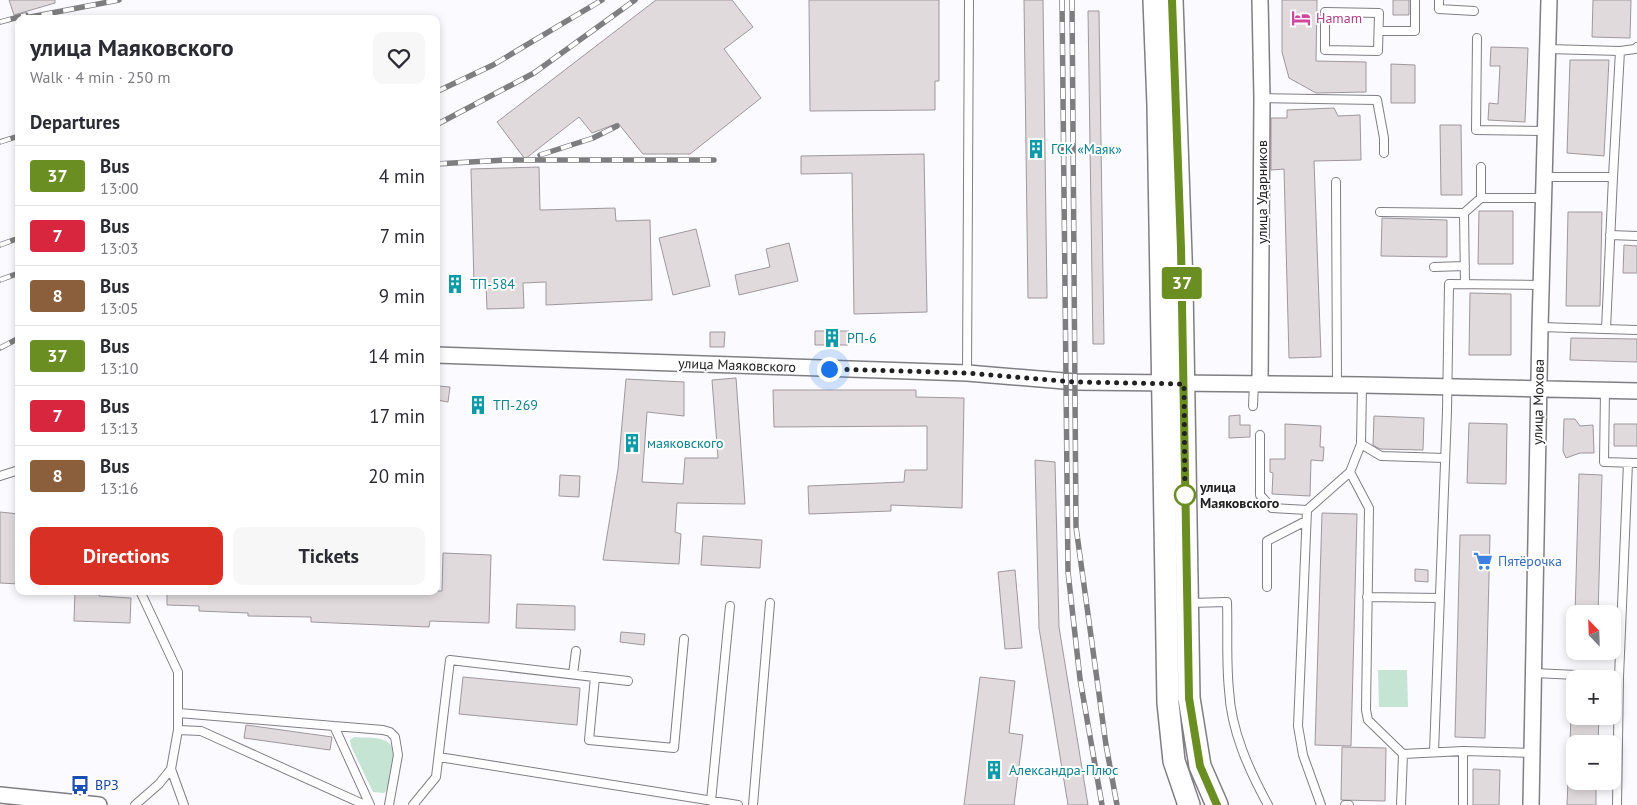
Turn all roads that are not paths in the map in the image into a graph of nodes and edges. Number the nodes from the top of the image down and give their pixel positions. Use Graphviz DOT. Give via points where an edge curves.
graph roads {
  1 [pos="969,0"];
  2 [pos="1154,0"];
  3 [pos="1172,0"];
  4 [pos="1260,0"];
  5 [pos="1415,0"];
  6 [pos="1439,0"];
  7 [pos="1549,0"];
  8 [pos="1474,10"];
  9 [pos="1379,31"];
  10 [pos="1477,38"];
  11 [pos="1637,47"];
  12 [pos="1548,49"];
  13 [pos="1620,51"];
  14 [pos="1262,98"];
  15 [pos="1545,131"];
  16 [pos="1384,153"];
  17 [pos="1481,167"];
  18 [pos="1544,177"];
  19 [pos="1613,177"];
  20 [pos="1336,182"];
  21 [pos="1481,198"];
  22 [pos="1543,198"];
  23 [pos="1380,212"];
  24 [pos="1464,213"];
  25 [pos="1610,235"];
  26 [pos="1637,236"];
  27 [pos="1465,266"];
  28 [pos="1434,267"];
  29 [pos="1465,284"];
  30 [pos="1541,285"];
  31 [pos="1540,328"];
  32 [pos="1606,329"];
  33 [pos="1637,330"];
  34 [pos="440,355"];
  35 [pos="967,373"];
  36 [pos="1257,383"];
  37 [pos="1174,384"];
  38 [pos="1337,384"];
  39 [pos="1362,385"];
  40 [pos="1448,387"];
  41 [pos="1539,389"];
  42 [pos="1605,390"];
  43 [pos="1637,391"];
  44 [pos="1253,406"];
  45 [pos="1260,435"];
  46 [pos="1361,444"];
  47 [pos="1445,458"];
  48 [pos="1628,463"];
  49 [pos="1637,463"];
  50 [pos="15,471"];
  51 [pos="1350,472"];
  52 [pos="0,476"];
  53 [pos="1307,510"];
  54 [pos="1306,521"];
  55 [pos="1267,587"];
  56 [pos="142,595"];
  57 [pos="1367,597"];
  58 [pos="1440,598"];
  59 [pos="770,603"];
  60 [pos="1186,603"];
  61 [pos="730,606"];
  62 [pos="684,640"];
  63 [pos="576,651"];
  64 [pos="1618,670"];
  65 [pos="1534,673"];
  66 [pos="573,674"];
  67 [pos="1566,675"];
  68 [pos="595,677"];
  69 [pos="628,681"];
  70 [pos="179,714"];
  71 [pos="1618,725"];
  72 [pos="334,726"];
  73 [pos="178,730"];
  74 [pos="1463,751"];
  75 [pos="1434,752"];
  76 [pos="1532,753"];
  77 [pos="1403,754"];
  78 [pos="439,758"];
  79 [pos="171,769"];
  80 [pos="0,795"];
  81 [pos="711,801"];
  82 [pos="99,805"];
  83 [pos="135,805"];
  84 [pos="184,805"];
  85 [pos="365,805"];
  86 [pos="370,805"];
  87 [pos="389,805"];
  88 [pos="413,805"];
  89 [pos="738,805"];
  90 [pos="753,805"];
  91 [pos="1189,805"];
  92 [pos="1217,805"];
  93 [pos="1268,805"];
  94 [pos="1321,805"];
  95 [pos="1345,805"];
  96 [pos="1349,805"];
  97 [pos="1401,805"];
  98 [pos="1463,805"];
  99 [pos="1531,805"];
  100 [pos="1617,805"];
  1 -- 35 [label="lane"];
  2 -- 37 [label="main road"];
  3 -- 37 [label="main road" via="1177,103"];
  4 -- 14 [label="street, улица Ударников"];
  5 -- 9 [label="lane" via="1415,31"];
  6 -- 8 [label="lane" via="1439,10"];
  7 -- 12 [label="street, улица Мохова"];
  9 -- 9 [label="lane" via="1379,13 1326,12 1326,50 1378,51"];
  10 -- 15 [label="lane" via="1476,130"];
  11 -- 13 [label="lane"];
  12 -- 13 [label="lane"];
  12 -- 15 [label="street, улица Мохова"];
  13 -- 19 [label="lane"];
  14 -- 16 [label="lane" via="1378,100"];
  14 -- 36 [label="street, улица Ударников"];
  15 -- 18 [label="street, улица Мохова"];
  17 -- 21 [label="lane"];
  18 -- 19 [label="lane"];
  18 -- 22 [label="street, улица Мохова"];
  19 -- 25 [label="lane"];
  20 -- 38 [label="lane"];
  21 -- 22 [label="lane"];
  21 -- 24 [label="lane"];
  22 -- 30 [label="street, улица Мохова"];
  23 -- 24 [label="lane"];
  24 -- 27 [label="lane"];
  25 -- 26 [label="lane"];
  25 -- 32 [label="lane"];
  27 -- 28 [label="lane"];
  27 -- 29 [label="lane"];
  29 -- 30 [label="lane"];
  29 -- 40 [label="lane" via="1449,284"];
  30 -- 31 [label="street, улица Мохова"];
  31 -- 32 [label="lane"];
  31 -- 41 [label="street, улица Мохова"];
  32 -- 33 [label="lane"];
  34 -- 35 [label="street, улица Маяковского"];
  35 -- 37 [label="street, улица Маяковского" via="1076,382"];
  36 -- 37 [label="street, улица Маяковского"];
  36 -- 38 [label="street, улица Маяковского"];
  36 -- 44 [label="lane"];
  37 -- 60 [label="main road"];
  37 -- 91 [label="main road" via="1170,730 1178,779"];
  38 -- 39 [label="street, улица Маяковского"];
  39 -- 40 [label="street, улица Маяковского"];
  39 -- 46 [label="lane"];
  40 -- 41 [label="street, улица Маяковского"];
  40 -- 47 [label="lane"];
  41 -- 42 [label="street, улица Маяковского"];
  41 -- 65 [label="street, улица Мохова"];
  42 -- 43 [label="street, улица Маяковского"];
  42 -- 48 [label="lane" via="1604,462"];
  45 -- 53 [label="lane" via="1260,496 1272,508"];
  46 -- 47 [label="lane" via="1381,456"];
  46 -- 51 [label="lane"];
  47 -- 58 [label="lane"];
  48 -- 49 [label="lane"];
  48 -- 64 [label="lane"];
  50 -- 52 [label="lane"];
  51 -- 53 [label="lane"];
  51 -- 57 [label="lane" via="1368,508"];
  53 -- 54 [label="lane"];
  54 -- 55 [label="lane" via="1268,541"];
  54 -- 94 [label="lane" via="1298,726 1303,755"];
  56 -- 70 [label="lane" via="178,672"];
  57 -- 58 [label="lane"];
  57 -- 77 [label="lane" via="1368,720"];
  58 -- 75 [label="lane"];
  59 -- 90 [label="lane"];
  60 -- 92 [label="main road" via="1189,698 1194,738 1200,766"];
  60 -- 93 [label="lane" via="1227,602 1228,691 1234,724 1244,755"];
  61 -- 81 [label="lane"];
  62 -- 68 [label="lane" via="674,748 589,740"];
  63 -- 66 [label="lane"];
  65 -- 67 [label="lane"];
  65 -- 76 [label="street, улица Мохова"];
  66 -- 68 [label="lane"];
  66 -- 78 [label="lane" via="450,660"];
  68 -- 69 [label="lane"];
  70 -- 72 [label="lane"];
  70 -- 73 [label="lane"];
  71 -- 100 [label="lane"];
  72 -- 86 [label="lane"];
  72 -- 87 [label="lane" via="383,730 395,737 398,755"];
  73 -- 79 [label="lane"];
  73 -- 85 [label="lane" via="201,731"];
  74 -- 75 [label="lane"];
  74 -- 76 [label="lane"];
  74 -- 98 [label="lane"];
  75 -- 77 [label="lane"];
  76 -- 99 [label="street, улица Мохова"];
  77 -- 97 [label="lane"];
  78 -- 81 [label="lane"];
  78 -- 88 [label="lane" via="436,777"];
  79 -- 83 [label="lane"];
  79 -- 84 [label="lane"];
  80 -- 82 [label="street"];
  81 -- 89 [label="lane"];
  95 -- 96 [label="lane"];
}
